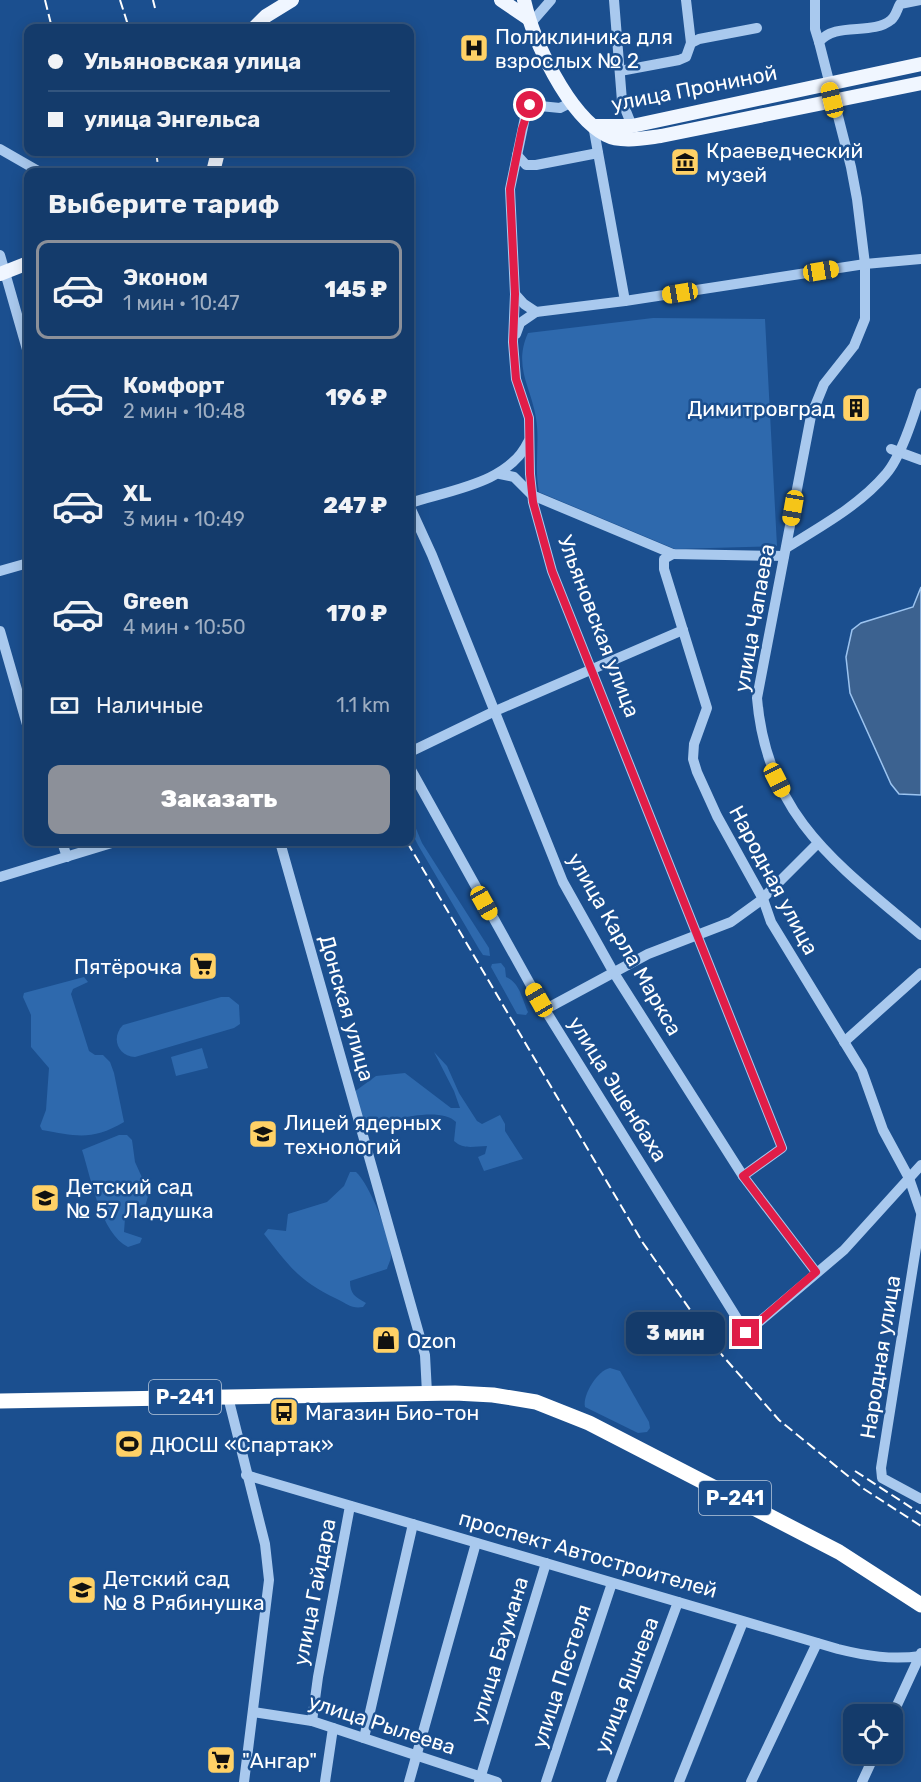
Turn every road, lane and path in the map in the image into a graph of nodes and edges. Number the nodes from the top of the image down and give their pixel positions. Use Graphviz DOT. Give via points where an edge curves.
graph roads {
  1 [pos="292,0"];
  2 [pos="501,0"];
  3 [pos="524,0"];
  4 [pos="551,0"];
  5 [pos="614,0"];
  6 [pos="686,0"];
  7 [pos="816,0"];
  8 [pos="920,0"];
  9 [pos="531,21"];
  10 [pos="258,24"];
  11 [pos="757,28"];
  12 [pos="819,42"];
  13 [pos="691,43"];
  14 [pos="921,64"];
  15 [pos="620,71"];
  16 [pos="828,83"];
  17 [pos="921,83"];
  18 [pos="832,100"];
  19 [pos="570,103"];
  20 [pos="593,125"];
  21 [pos="632,126"];
  22 [pos="0,149"];
  23 [pos="598,153"];
  24 [pos="517,155"];
  25 [pos="526,165"];
  26 [pos="33,168"];
  27 [pos="513,173"];
  28 [pos="0,255"];
  29 [pos="921,259"];
  30 [pos="865,264"];
  31 [pos="24,265"];
  32 [pos="2,273"];
  33 [pos="515,294"];
  34 [pos="625,301"];
  35 [pos="536,312"];
  36 [pos="24,341"];
  37 [pos="513,342"];
  38 [pos="921,393"];
  39 [pos="530,439"];
  40 [pos="894,451"];
  41 [pos="921,460"];
  42 [pos="500,474"];
  43 [pos="532,495"];
  44 [pos="414,504"];
  45 [pos="414,514"];
  46 [pos="785,552"];
  47 [pos="673,554"];
  48 [pos="24,564"];
  49 [pos="0,571"];
  50 [pos="683,630"];
  51 [pos="0,631"];
  52 [pos="3,652"];
  53 [pos="592,670"];
  54 [pos="493,712"];
  55 [pos="24,716"];
  56 [pos="414,750"];
  57 [pos="414,775"];
  58 [pos="818,844"];
  59 [pos="63,846"];
  60 [pos="102,846"];
  61 [pos="281,846"];
  62 [pos="67,857"];
  63 [pos="0,877"];
  64 [pos="763,899"];
  65 [pos="699,935"];
  66 [pos="921,935"];
  67 [pos="614,973"];
  68 [pos="921,973"];
  69 [pos="546,1009"];
  70 [pos="844,1042"];
  71 [pos="921,1165"];
  72 [pos="743,1176"];
  73 [pos="909,1178"];
  74 [pos="921,1214"];
  75 [pos="816,1272"];
  76 [pos="427,1393"];
  77 [pos="228,1397"];
  78 [pos="0,1401"];
  79 [pos="246,1475"];
  80 [pos="921,1499"];
  81 [pos="350,1506"];
  82 [pos="413,1524"];
  83 [pos="476,1543"];
  84 [pos="546,1563"];
  85 [pos="612,1583"];
  86 [pos="678,1602"];
  87 [pos="921,1605"];
  88 [pos="743,1622"];
  89 [pos="817,1643"];
  90 [pos="921,1655"];
  91 [pos="898,1704"];
  92 [pos="253,1712"];
  93 [pos="312,1721"];
  94 [pos="333,1728"];
  95 [pos="364,1738"];
  96 [pos="417,1755"];
  97 [pos="870,1764"];
  98 [pos="479,1779"];
  99 [pos="244,1782"];
  100 [pos="326,1782"];
  101 [pos="409,1782"];
  102 [pos="497,1782"];
  103 [pos="546,1782"];
  104 [pos="611,1782"];
  105 [pos="680,1782"];
  106 [pos="751,1782"];
  107 [pos="862,1782"];
  1 -- 10 [label="main road"];
  2 -- 9 [label="main road"];
  3 -- 9 [label="main road"];
  4 -- 9 [label="street"];
  5 -- 15 [label="street"];
  6 -- 13 [label="street"];
  7 -- 12 [label="street, улица Чапаева" via="815,29"];
  8 -- 12 [label="street" via="900,4 895,16 886,23 827,34"];
  9 -- 19 [label="main road"];
  11 -- 13 [label="street"];
  12 -- 16 [label="street, улица Чапаева"];
  13 -- 15 [label="street" via="686,57 679,60"];
  14 -- 16 [label="main road, улица Прониной"];
  15 -- 21 [label="street" via="622,101"];
  16 -- 18 [label="street, улица Чапаева"];
  16 -- 21 [label="main road, улица Прониной"];
  17 -- 18 [label="main road, улица Прониной"];
  18 -- 20 [label="main road, улица Прониной" via="661,136 607,136"];
  18 -- 30 [label="street, улица Чапаева" via="851,167"];
  19 -- 20 [label="main road"];
  19 -- 24 [label="street, Ульяновская улица" via="560,108 530,105"];
  20 -- 21 [label="main road, улица Прониной"];
  20 -- 23 [label="street"];
  22 -- 26 [label="street"];
  23 -- 25 [label="street"];
  23 -- 34 [label="street"];
  24 -- 25 [label="street"];
  24 -- 27 [label="street, Ульяновская улица"];
  25 -- 27 [label="street"];
  27 -- 33 [label="street, Ульяновская улица" via="510,189"];
  28 -- 32 [label="street"];
  29 -- 30 [label="street"];
  30 -- 34 [label="street"];
  30 -- 46 [label="street, улица Чапаева" via="865,319 854,346 824,384 811,416"];
  31 -- 32 [label="main road"];
  32 -- 36 [label="street"];
  33 -- 35 [label="street"];
  33 -- 37 [label="street, Ульяновская улица"];
  34 -- 35 [label="street"];
  35 -- 37 [label="street" via="520,323"];
  37 -- 39 [label="street, Ульяновская улица" via="516,379 529,418"];
  38 -- 40 [label="street"];
  39 -- 42 [label="street" via="522,455"];
  39 -- 43 [label="street, Ульяновская улица"];
  40 -- 41 [label="street"];
  40 -- 46 [label="street" via="887,473 845,510"];
  42 -- 43 [label="street" via="514,477"];
  42 -- 44 [label="street"];
  43 -- 47 [label="street"];
  43 -- 53 [label="street, Ульяновская улица" via="552,571"];
  45 -- 54 [label="street, улица Карла Маркса"];
  46 -- 47 [label="street"];
  46 -- 58 [label="street, улица Чапаева" via="757,698 760,727 770,765"];
  47 -- 50 [label="street, Народная улица" via="664,559 664,569"];
  48 -- 49 [label="street"];
  50 -- 53 [label="street"];
  50 -- 64 [label="street, Народная улица" via="707,708 694,744 695,766 717,816"];
  51 -- 52 [label="street"];
  52 -- 55 [label="street"];
  53 -- 54 [label="street"];
  53 -- 65 [label="street, Ульяновская улица"];
  54 -- 56 [label="street"];
  54 -- 67 [label="street, улица Карла Маркса" via="563,882"];
  57 -- 69 [label="street, улица Эшенбаха"];
  58 -- 64 [label="street"];
  58 -- 66 [label="street, улица Чапаева"];
  59 -- 62 [label="street"];
  60 -- 62 [label="street"];
  61 -- 76 [label="street, Донская улица" via="425,1355"];
  62 -- 63 [label="street"];
  64 -- 65 [label="street" via="730,922"];
  64 -- 70 [label="street, Народная улица" via="771,922"];
  65 -- 67 [label="street" via="648,954"];
  65 -- 72 [label="street, Ульяновская улица" via="782,1148"];
  67 -- 69 [label="street"];
  67 -- 72 [label="street, улица Карла Маркса"];
  68 -- 70 [label="street"];
  69 -- 75 [label="street, улица Эшенбаха" via="746,1333"];
  70 -- 73 [label="street, Народная улица" via="862,1071 883,1130"];
  71 -- 73 [label="street"];
  72 -- 75 [label="street, улица Карла Маркса"];
  73 -- 74 [label="street, Народная улица"];
  73 -- 75 [label="street" via="844,1250"];
  74 -- 80 [label="street, Народная улица" via="881,1468 882,1478"];
  76 -- 77 [label="highway, Р-241"];
  76 -- 87 [label="highway, Р-241" via="516,1397 589,1423 838,1552"];
  77 -- 78 [label="highway, Р-241"];
  77 -- 79 [label="street"];
  79 -- 81 [label="street, проспект Автостроителей"];
  79 -- 92 [label="street" via="265,1544 269,1580"];
  81 -- 82 [label="street, проспект Автостроителей"];
  81 -- 93 [label="street, улица Гайдара"];
  82 -- 83 [label="street, проспект Автостроителей"];
  82 -- 95 [label="street"];
  83 -- 84 [label="street, проспект Автостроителей"];
  83 -- 96 [label="street"];
  84 -- 85 [label="street, проспект Автостроителей"];
  84 -- 98 [label="street, улица Баумана"];
  85 -- 86 [label="street, проспект Автостроителей"];
  85 -- 103 [label="street, улица Пестеля"];
  86 -- 88 [label="street, проспект Автостроителей"];
  86 -- 104 [label="street, улица Яшнева"];
  88 -- 89 [label="street, проспект Автостроителей"];
  88 -- 105 [label="street"];
  89 -- 90 [label="street, проспект Автостроителей" via="866,1656"];
  89 -- 106 [label="street"];
  90 -- 91 [label="street"];
  92 -- 93 [label="street, улица Рылеева"];
  92 -- 99 [label="street"];
  93 -- 94 [label="street, улица Рылеева"];
  94 -- 95 [label="street, улица Рылеева"];
  94 -- 100 [label="street"];
  95 -- 96 [label="street, улица Рылеева"];
  96 -- 98 [label="street, улица Рылеева"];
  96 -- 101 [label="street"];
  97 -- 107 [label="street"];
  98 -- 102 [label="street, улица Рылеева"];
}
